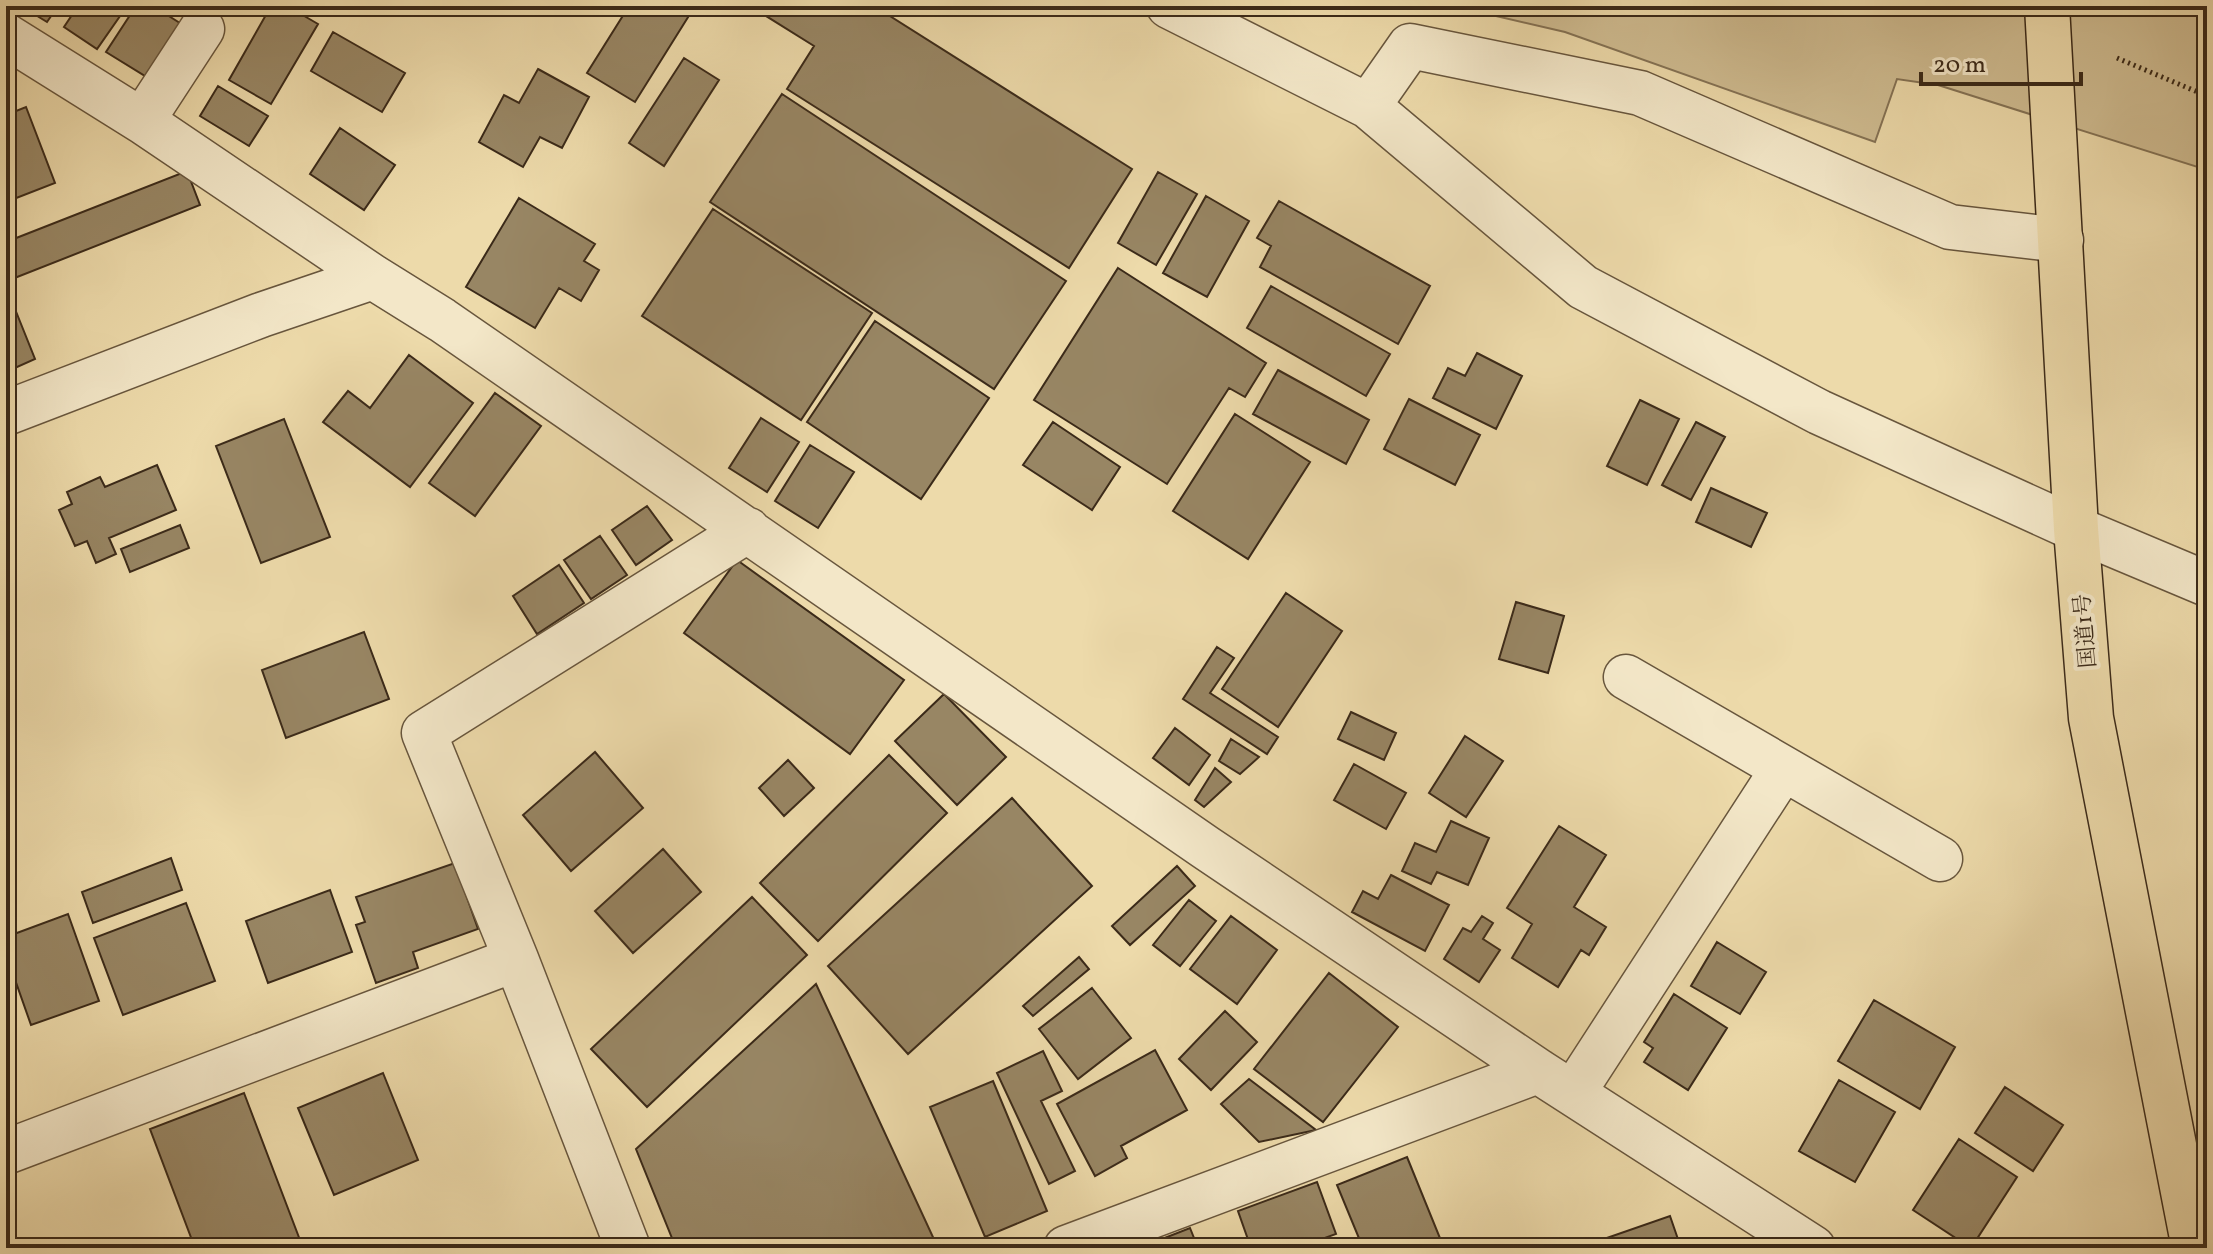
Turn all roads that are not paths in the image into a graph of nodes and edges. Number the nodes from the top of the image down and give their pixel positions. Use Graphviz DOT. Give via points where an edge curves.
graph roads {
  1 [pos="1169,6"];
  2 [pos="2047,6"];
  3 [pos="202,29"];
  4 [pos="6,36"];
  5 [pos="1368,106"];
  6 [pos="142,121"];
  7 [pos="2061,240"];
  8 [pos="373,277"];
  9 [pos="6,413"];
  10 [pos="2076,529"];
  11 [pos="748,530"];
  12 [pos="2207,584"];
  13 [pos="1626,677"];
  14 [pos="1783,769"];
  15 [pos="1940,859"];
  16 [pos="516,959"];
  17 [pos="1556,1082"];
  18 [pos="6,1152"];
  19 [pos="628,1248"];
  20 [pos="1066,1248"];
  21 [pos="1813,1248"];
  22 [pos="2194,1248"];
  1 -- 5 [label="street"];
  2 -- 7 [label="highway, 国道1号"];
  3 -- 6 [label="street"];
  4 -- 6 [label="street"];
  5 -- 7 [label="street" via="1410,46 1640,93 1950,227"];
  5 -- 10 [label="street" via="1583,287 1819,412"];
  6 -- 8 [label="street"];
  7 -- 10 [label="highway, 国道1号"];
  8 -- 9 [label="street"];
  8 -- 11 [label="street"];
  10 -- 12 [label="street"];
  10 -- 22 [label="highway, 国道1号" via="2091,718"];
  11 -- 16 [label="street" via="424,733"];
  11 -- 17 [label="street"];
  13 -- 14 [label="street"];
  14 -- 15 [label="street"];
  14 -- 17 [label="street"];
  16 -- 18 [label="street"];
  16 -- 19 [label="street"];
  17 -- 20 [label="street"];
  17 -- 21 [label="street"];
}
